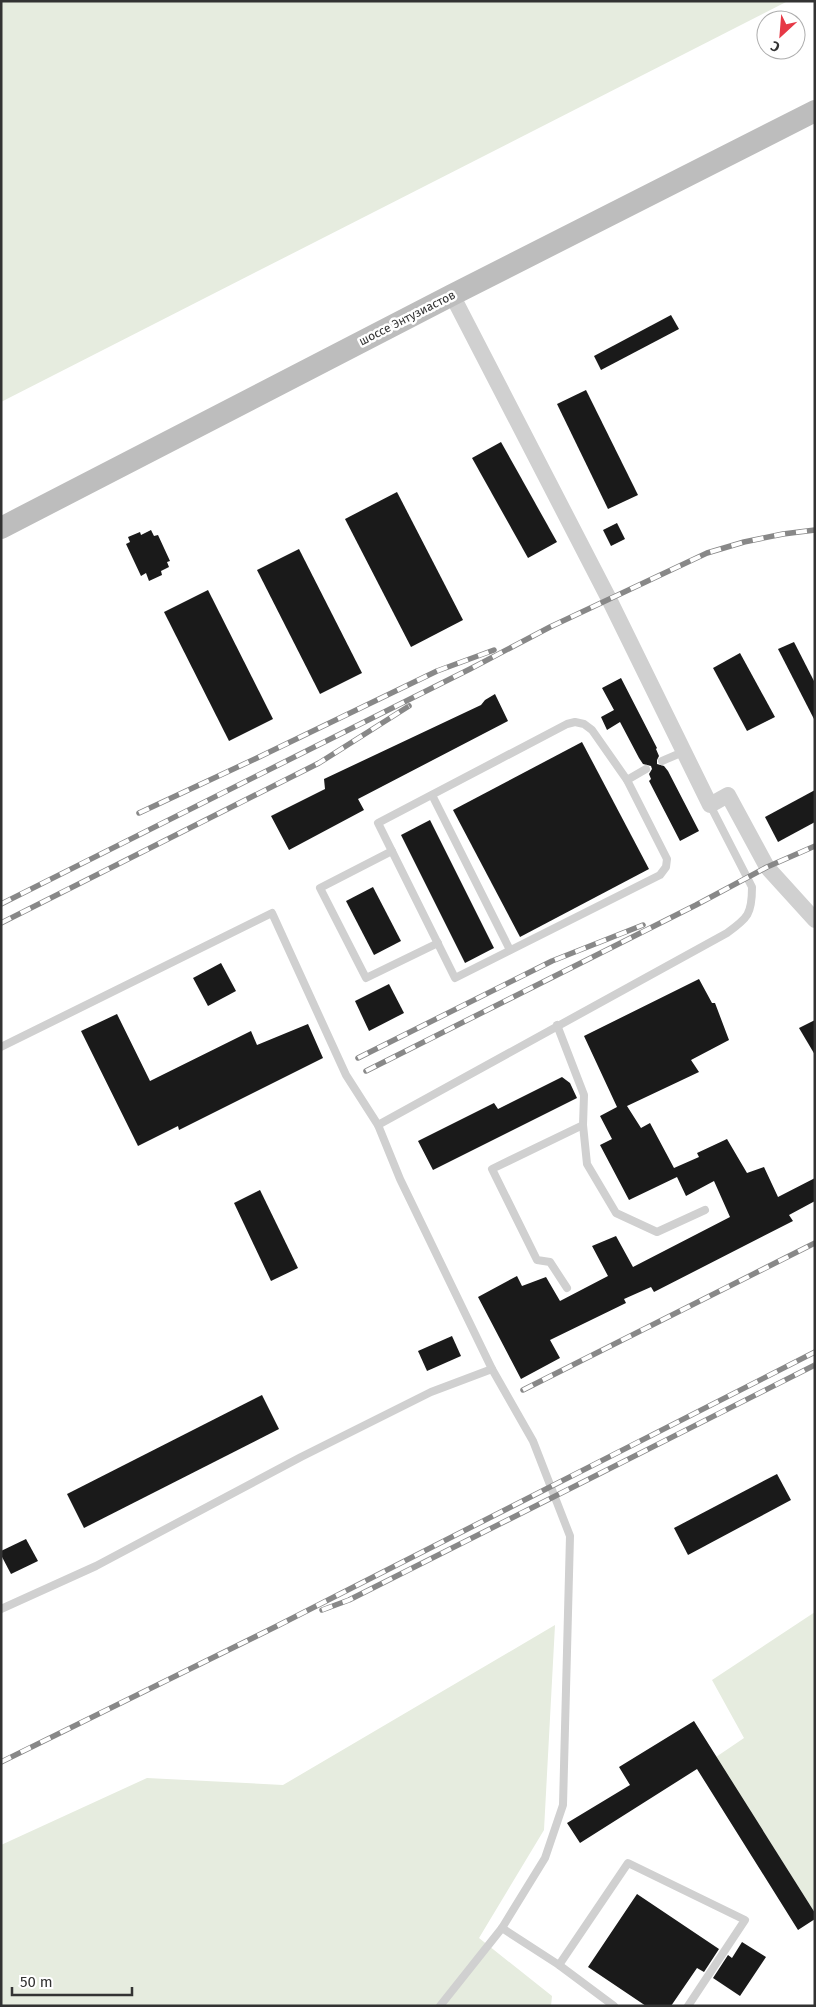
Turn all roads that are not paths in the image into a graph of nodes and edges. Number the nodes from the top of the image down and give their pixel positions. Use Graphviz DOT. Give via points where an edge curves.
graph roads {
  1 [pos="815,111"];
  2 [pos="452,295"];
  3 [pos="1,528"];
  4 [pos="683,752"];
  5 [pos="662,761"];
  6 [pos="646,769"];
  7 [pos="627,780"];
  8 [pos="432,795"];
  9 [pos="710,804"];
  10 [pos="392,851"];
  11 [pos="815,920"];
  12 [pos="438,943"];
  13 [pos="510,950"];
  14 [pos="557,1025"];
  15 [pos="1,1047"];
  16 [pos="378,1125"];
  17 [pos="583,1125"];
  18 [pos="705,1210"];
  19 [pos="567,1288"];
  20 [pos="492,1369"];
  21 [pos="1,1609"];
  22 [pos="502,1928"];
  23 [pos="559,1965"];
  24 [pos="440,2006"];
  25 [pos="614,2006"];
  26 [pos="688,2006"];
  1 -- 2 [label="main road, шоссе Энтузиастов"];
  2 -- 3 [label="main road, шоссе Энтузиастов"];
  2 -- 4 [label="street" via="609,599"];
  4 -- 5 [label="lane"];
  4 -- 9 [label="street"];
  6 -- 7 [label="lane"];
  7 -- 8 [label="lane" via="592,730 575,722"];
  7 -- 13 [label="lane" via="667,860 666,867 660,875"];
  8 -- 10 [label="lane" via="378,823"];
  8 -- 13 [label="lane"];
  9 -- 11 [label="street" via="728,795 767,867"];
  9 -- 14 [label="lane" via="752,887 750,912 744,922"];
  10 -- 12 [label="lane"];
  10 -- 12 [label="lane" via="320,888 366,978"];
  12 -- 13 [label="lane" via="455,978"];
  14 -- 16 [label="lane"];
  14 -- 17 [label="lane" via="584,1095"];
  15 -- 16 [label="lane" via="272,913 346,1075"];
  16 -- 20 [label="lane" via="400,1179"];
  17 -- 18 [label="lane" via="587,1164 616,1213 658,1232"];
  17 -- 19 [label="lane" via="492,1169 537,1260 550,1262"];
  20 -- 21 [label="lane" via="431,1392 96,1566"];
  20 -- 22 [label="lane" via="534,1442 570,1536 563,1805 545,1858"];
  22 -- 23 [label="lane"];
  22 -- 24 [label="lane"];
  23 -- 25 [label="lane"];
  23 -- 26 [label="lane" via="628,1863 745,1920"];
}
